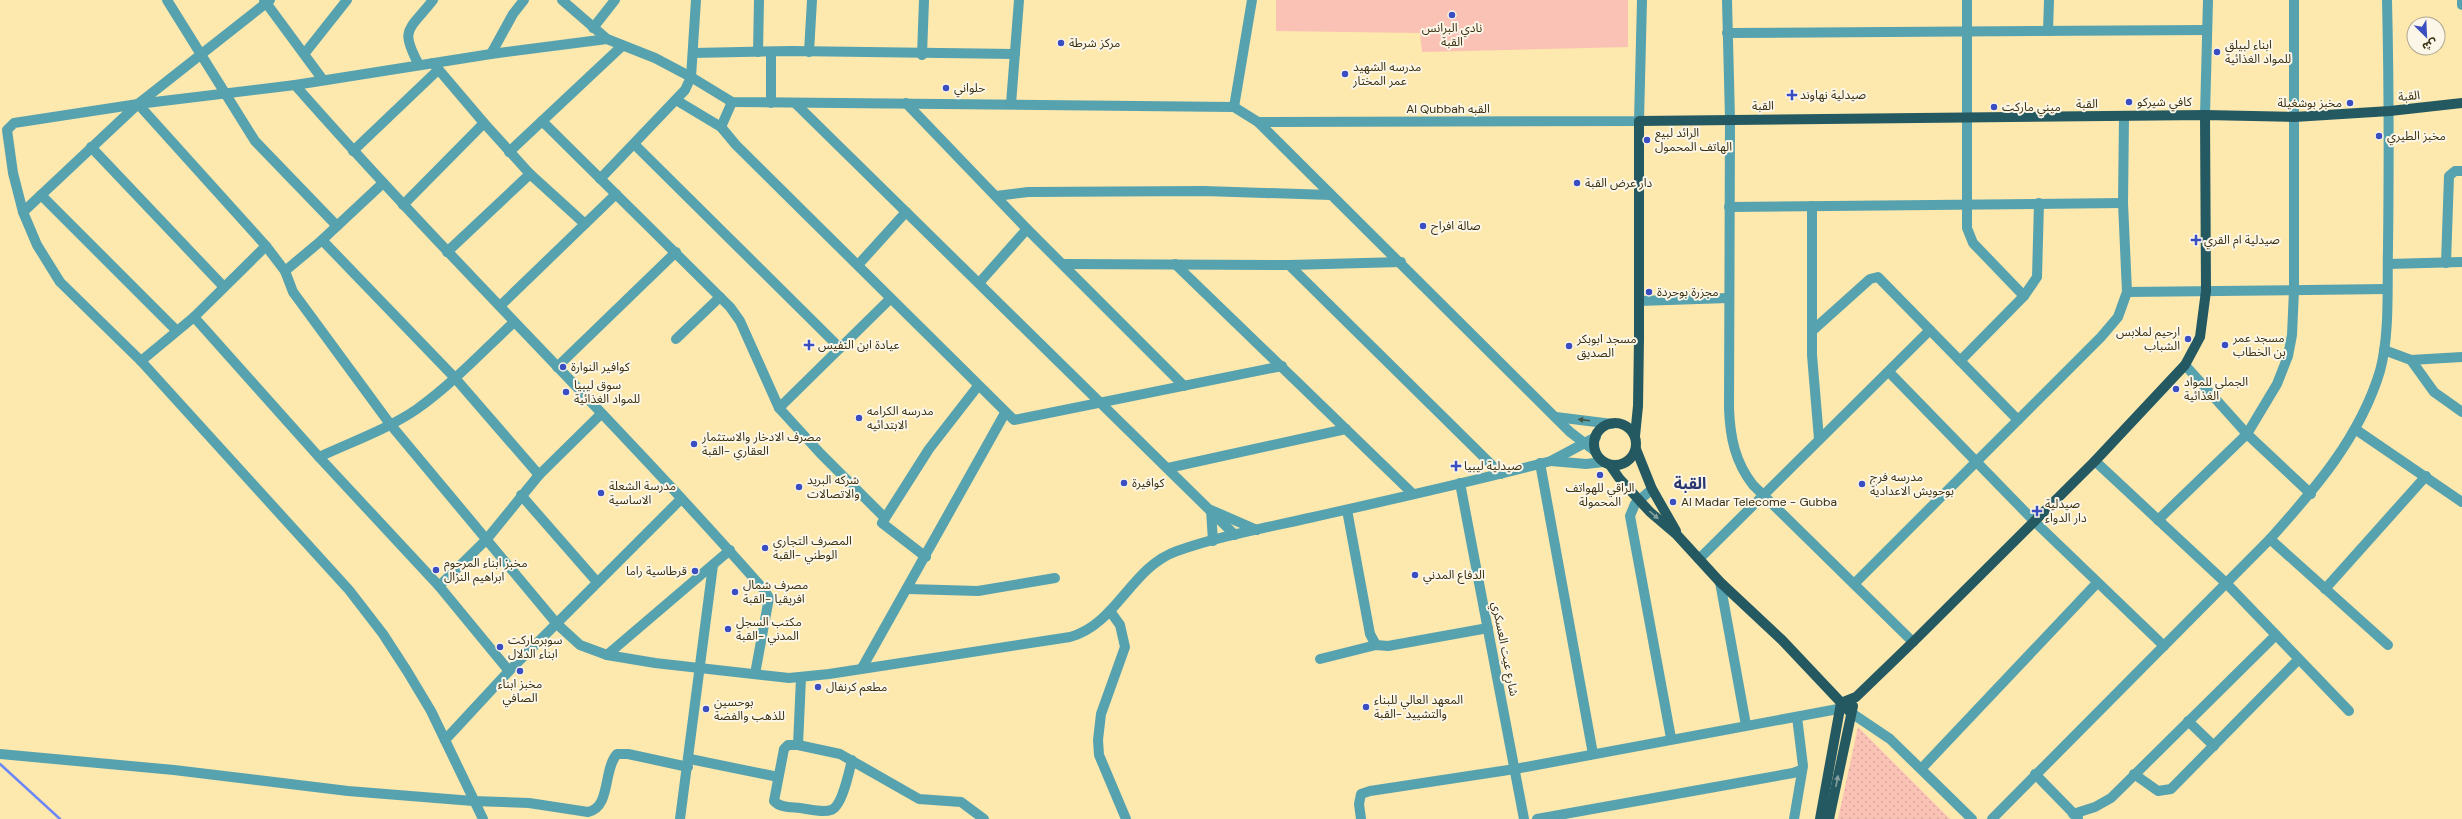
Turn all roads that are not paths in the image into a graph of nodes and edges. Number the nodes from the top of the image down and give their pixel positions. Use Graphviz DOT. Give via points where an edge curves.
graph roads {
  1 [pos="167,0"];
  2 [pos="347,0"];
  3 [pos="433,0"];
  4 [pos="524,0"];
  5 [pos="562,0"];
  6 [pos="615,0"];
  7 [pos="696,0"];
  8 [pos="759,0"];
  9 [pos="812,0"];
  10 [pos="924,0"];
  11 [pos="1019,0"];
  12 [pos="1252,0"];
  13 [pos="1642,0"];
  14 [pos="1727,0"];
  15 [pos="1967,0"];
  16 [pos="2049,0"];
  17 [pos="2208,0"];
  18 [pos="2294,0"];
  19 [pos="2387,0"];
  20 [pos="2462,0"];
  21 [pos="267,1"];
  22 [pos="2462,6"];
  23 [pos="593,28"];
  24 [pos="2207,30"];
  25 [pos="1967,31"];
  26 [pos="2048,31"];
  27 [pos="1727,33"];
  28 [pos="607,39"];
  29 [pos="622,46"];
  30 [pos="758,52"];
  31 [pos="771,52"];
  32 [pos="809,52"];
  33 [pos="200,53"];
  34 [pos="305,53"];
  35 [pos="491,54"];
  36 [pos="693,54"];
  37 [pos="1015,54"];
  38 [pos="922,55"];
  39 [pos="419,65"];
  40 [pos="436,66"];
  41 [pos="691,77"];
  42 [pos="323,80"];
  43 [pos="295,85"];
  44 [pos="224,94"];
  45 [pos="676,100"];
  46 [pos="732,102"];
  47 [pos="771,103"];
  48 [pos="906,103"];
  49 [pos="2462,103"];
  50 [pos="138,104"];
  51 [pos="796,104"];
  52 [pos="1011,104"];
  53 [pos="1234,108"];
  54 [pos="2390,111"];
  55 [pos="2205,115"];
  56 [pos="2124,117"];
  57 [pos="2294,117"];
  58 [pos="1966,118"];
  59 [pos="1730,119"];
  60 [pos="542,121"];
  61 [pos="1639,121"];
  62 [pos="1258,122"];
  63 [pos="484,123"];
  64 [pos="721,127"];
  65 [pos="634,144"];
  66 [pos="91,147"];
  67 [pos="353,151"];
  68 [pos="510,152"];
  69 [pos="2462,171"];
  70 [pos="530,174"];
  71 [pos="600,179"];
  72 [pos="383,183"];
  73 [pos="616,194"];
  74 [pos="41,195"];
  75 [pos="1331,195"];
  76 [pos="996,196"];
  77 [pos="1968,203"];
  78 [pos="2039,203"];
  79 [pos="2123,203"];
  80 [pos="403,205"];
  81 [pos="1812,206"];
  82 [pos="1729,207"];
  83 [pos="23,212"];
  84 [pos="906,212"];
  85 [pos="585,224"];
  86 [pos="337,226"];
  87 [pos="1027,229"];
  88 [pos="322,240"];
  89 [pos="266,246"];
  90 [pos="447,252"];
  91 [pos="676,252"];
  92 [pos="1401,262"];
  93 [pos="2462,262"];
  94 [pos="2446,263"];
  95 [pos="1065,264"];
  96 [pos="1175,264"];
  97 [pos="2388,264"];
  98 [pos="858,265"];
  99 [pos="1289,265"];
  100 [pos="285,271"];
  101 [pos="980,282"];
  102 [pos="223,286"];
  103 [pos="2387,289"];
  104 [pos="2294,290"];
  105 [pos="2206,291"];
  106 [pos="2127,292"];
  107 [pos="2024,296"];
  108 [pos="720,297"];
  109 [pos="1728,298"];
  110 [pos="890,299"];
  111 [pos="1639,301"];
  112 [pos="500,306"];
  113 [pos="194,316"];
  114 [pos="514,322"];
  115 [pos="176,330"];
  116 [pos="1930,330"];
  117 [pos="1812,331"];
  118 [pos="676,339"];
  119 [pos="840,348"];
  120 [pos="2384,350"];
  121 [pos="2462,357"];
  122 [pos="2411,360"];
  123 [pos="141,361"];
  124 [pos="1960,361"];
  125 [pos="2185,365"];
  126 [pos="1282,366"];
  127 [pos="557,367"];
  128 [pos="1889,372"];
  129 [pos="455,378"];
  130 [pos="978,386"];
  131 [pos="1184,386"];
  132 [pos="1100,402"];
  133 [pos="779,408"];
  134 [pos="2462,412"];
  135 [pos="1005,413"];
  136 [pos="601,414"];
  137 [pos="1556,417"];
  138 [pos="2018,420"];
  139 [pos="390,424"];
  140 [pos="1612,424"];
  141 [pos="1346,429"];
  142 [pos="2356,429"];
  143 [pos="2247,434"];
  144 [pos="1635,436"];
  145 [pos="1596,437"];
  146 [pos="1819,439"];
  147 [pos="1583,443"];
  148 [pos="1636,449"];
  149 [pos="1595,451"];
  150 [pos="319,456"];
  151 [pos="1551,460"];
  152 [pos="2096,461"];
  153 [pos="1976,462"];
  154 [pos="1540,463"];
  155 [pos="1606,463"];
  156 [pos="1168,468"];
  157 [pos="539,474"];
  158 [pos="1501,474"];
  159 [pos="2426,476"];
  160 [pos="1460,483"];
  161 [pos="1652,488"];
  162 [pos="1413,494"];
  163 [pos="2311,494"];
  164 [pos="521,495"];
  165 [pos="1763,495"];
  166 [pos="682,499"];
  167 [pos="1639,500"];
  168 [pos="2462,502"];
  169 [pos="1211,510"];
  170 [pos="1347,510"];
  171 [pos="885,518"];
  172 [pos="2158,520"];
  173 [pos="2035,522"];
  174 [pos="1257,530"];
  175 [pos="1235,535"];
  176 [pos="1678,535"];
  177 [pos="2270,539"];
  178 [pos="486,540"];
  179 [pos="1213,541"];
  180 [pos="730,550"];
  181 [pos="926,557"];
  182 [pos="1699,559"];
  183 [pos="713,565"];
  184 [pos="1055,578"];
  185 [pos="597,582"];
  186 [pos="1720,582"];
  187 [pos="1855,583"];
  188 [pos="2097,583"];
  189 [pos="2227,584"];
  190 [pos="439,586"];
  191 [pos="908,589"];
  192 [pos="2325,589"];
  193 [pos="1110,611"];
  194 [pos="557,624"];
  195 [pos="1488,628"];
  196 [pos="2276,635"];
  197 [pos="1913,642"];
  198 [pos="1376,645"];
  199 [pos="2388,645"];
  200 [pos="2164,646"];
  201 [pos="607,655"];
  202 [pos="1320,659"];
  203 [pos="2298,660"];
  204 [pos="862,668"];
  205 [pos="701,669"];
  206 [pos="509,671"];
  207 [pos="755,674"];
  208 [pos="802,678"];
  209 [pos="1856,696"];
  210 [pos="1840,706"];
  211 [pos="2349,711"];
  212 [pos="1850,712"];
  213 [pos="1797,717"];
  214 [pos="2188,721"];
  215 [pos="1746,725"];
  216 [pos="1671,738"];
  217 [pos="444,740"];
  218 [pos="798,744"];
  219 [pos="2214,746"];
  220 [pos="0,754"];
  221 [pos="1593,754"];
  222 [pos="852,760"];
  223 [pos="689,763"];
  224 [pos="1922,768"];
  225 [pos="1515,769"];
  226 [pos="1801,770"];
  227 [pos="2035,774"];
  228 [pos="2134,774"];
  229 [pos="778,777"];
  230 [pos="473,801"];
  231 [pos="2076,816"];
  232 [pos="483,819"];
  233 [pos="680,819"];
  234 [pos="984,819"];
  235 [pos="1126,819"];
  236 [pos="1361,819"];
  237 [pos="1524,819"];
  238 [pos="1537,819"];
  239 [pos="1794,819"];
  240 [pos="1820,819"];
  241 [pos="1829,819"];
  242 [pos="1972,819"];
  243 [pos="1992,819"];
  1 -- 33 [label="street"];
  2 -- 34 [label="street"];
  3 -- 39 [label="street" via="407,33 408,44"];
  4 -- 35 [label="street" via="513,14"];
  5 -- 23 [label="street"];
  6 -- 23 [label="street"];
  7 -- 36 [label="street"];
  8 -- 30 [label="street"];
  9 -- 32 [label="street"];
  10 -- 38 [label="street"];
  11 -- 37 [label="street"];
  12 -- 53 [label="street"];
  13 -- 61 [label="street"];
  14 -- 27 [label="street"];
  15 -- 25 [label="street"];
  16 -- 26 [label="street"];
  17 -- 24 [label="street"];
  18 -- 57 [label="street"];
  19 -- 54 [label="street"];
  20 -- 22 [label="street"];
  21 -- 33 [label="street"];
  21 -- 34 [label="street"];
  23 -- 28 [label="street"];
  24 -- 26 [label="street"];
  24 -- 55 [label="street"];
  25 -- 26 [label="street"];
  25 -- 27 [label="street"];
  25 -- 58 [label="street"];
  27 -- 59 [label="street"];
  28 -- 29 [label="street"];
  28 -- 35 [label="street"];
  29 -- 41 [label="street" via="655,58"];
  29 -- 60 [label="street"];
  30 -- 31 [label="street"];
  30 -- 36 [label="street"];
  31 -- 32 [label="street"];
  31 -- 47 [label="street"];
  32 -- 38 [label="street"];
  33 -- 44 [label="street"];
  33 -- 50 [label="street"];
  34 -- 42 [label="street"];
  35 -- 40 [label="street"];
  36 -- 41 [label="street"];
  37 -- 38 [label="street"];
  37 -- 52 [label="street"];
  39 -- 40 [label="street"];
  39 -- 42 [label="street"];
  40 -- 63 [label="street"];
  40 -- 67 [label="street"];
  41 -- 45 [label="street" via="685,90"];
  41 -- 46 [label="street"];
  42 -- 43 [label="street"];
  43 -- 44 [label="street"];
  43 -- 67 [label="street"];
  44 -- 50 [label="street"];
  44 -- 86 [label="street" via="255,141"];
  45 -- 64 [label="street"];
  45 -- 65 [label="street"];
  46 -- 47 [label="street"];
  46 -- 64 [label="street"];
  47 -- 51 [label="street"];
  48 -- 51 [label="street"];
  48 -- 52 [label="street"];
  48 -- 76 [label="street"];
  49 -- 54 [label="main road, القبة"];
  50 -- 66 [label="street"];
  50 -- 83 [label="street" via="14,123 7,130 13,173"];
  50 -- 89 [label="street"];
  51 -- 84 [label="street"];
  52 -- 53 [label="street"];
  53 -- 62 [label="street"];
  54 -- 57 [label="main road, القبة"];
  54 -- 97 [label="street"];
  55 -- 56 [label="main road, القبة"];
  55 -- 57 [label="main road, القبة"];
  55 -- 105 [label="main road"];
  56 -- 58 [label="main road, القبة"];
  56 -- 79 [label="street"];
  57 -- 104 [label="street"];
  58 -- 59 [label="main road, القبة"];
  58 -- 77 [label="street"];
  59 -- 61 [label="main road, القبة"];
  59 -- 82 [label="street"];
  60 -- 68 [label="street"];
  60 -- 71 [label="street"];
  61 -- 62 [label="street, Al Qubbah القبه"];
  61 -- 111 [label="main road"];
  62 -- 75 [label="street"];
  63 -- 68 [label="street"];
  63 -- 80 [label="street"];
  64 -- 98 [label="street" via="736,145"];
  65 -- 71 [label="street"];
  65 -- 119 [label="street"];
  66 -- 74 [label="street"];
  66 -- 102 [label="street"];
  67 -- 72 [label="street"];
  68 -- 70 [label="street"];
  69 -- 94 [label="street" via="2455,171 2449,176"];
  70 -- 85 [label="street"];
  70 -- 90 [label="street"];
  71 -- 73 [label="street"];
  72 -- 80 [label="street"];
  72 -- 86 [label="street"];
  73 -- 85 [label="street"];
  73 -- 91 [label="street"];
  74 -- 83 [label="street"];
  74 -- 115 [label="street"];
  75 -- 76 [label="street" via="1204,191 1028,192"];
  75 -- 92 [label="street"];
  76 -- 87 [label="street"];
  77 -- 78 [label="street"];
  77 -- 81 [label="street"];
  77 -- 107 [label="street" via="1969,237"];
  78 -- 79 [label="street"];
  78 -- 107 [label="street" via="2039,267 2037,277"];
  79 -- 106 [label="street"];
  80 -- 90 [label="street"];
  81 -- 82 [label="street"];
  81 -- 117 [label="street"];
  82 -- 109 [label="street"];
  83 -- 123 [label="street" via="38,245 60,282"];
  84 -- 98 [label="street"];
  84 -- 101 [label="street"];
  85 -- 112 [label="street"];
  86 -- 88 [label="street"];
  87 -- 95 [label="street"];
  87 -- 101 [label="street"];
  88 -- 100 [label="street"];
  88 -- 129 [label="street"];
  89 -- 100 [label="street"];
  89 -- 102 [label="street"];
  90 -- 112 [label="street"];
  91 -- 108 [label="street"];
  91 -- 127 [label="street"];
  92 -- 99 [label="street"];
  92 -- 137 [label="street"];
  93 -- 94 [label="street"];
  94 -- 97 [label="street"];
  95 -- 96 [label="street"];
  95 -- 131 [label="street"];
  96 -- 99 [label="street"];
  96 -- 126 [label="street"];
  97 -- 103 [label="street"];
  98 -- 110 [label="street"];
  99 -- 158 [label="street"];
  100 -- 139 [label="street" via="293,292"];
  101 -- 132 [label="street"];
  102 -- 113 [label="street"];
  103 -- 104 [label="street"];
  103 -- 120 [label="street"];
  104 -- 105 [label="street"];
  104 -- 143 [label="street" via="2292,335 2288,356 2277,384"];
  105 -- 106 [label="street"];
  105 -- 125 [label="main road" via="2200,337"];
  106 -- 138 [label="street" via="2118,317 2101,338"];
  107 -- 124 [label="street"];
  108 -- 118 [label="street"];
  108 -- 133 [label="street" via="740,321"];
  109 -- 111 [label="street"];
  109 -- 165 [label="street" via="1729,426 1737,458 1744,473"];
  110 -- 119 [label="street"];
  110 -- 130 [label="street"];
  111 -- 144 [label="main road" via="1638,406"];
  112 -- 114 [label="street"];
  113 -- 115 [label="street"];
  113 -- 150 [label="street"];
  114 -- 127 [label="street"];
  114 -- 129 [label="street"];
  115 -- 123 [label="street"];
  116 -- 117 [label="street" via="1880,279 1874,277"];
  116 -- 124 [label="street"];
  116 -- 128 [label="street"];
  117 -- 146 [label="street" via="1813,386"];
  119 -- 133 [label="street"];
  120 -- 122 [label="street"];
  120 -- 142 [label="street" via="2380,371"];
  121 -- 122 [label="street"];
  122 -- 134 [label="street" via="2434,392"];
  123 -- 217 [label="street" via="350,590 408,671"];
  124 -- 138 [label="street"];
  125 -- 143 [label="street"];
  125 -- 152 [label="main road"];
  126 -- 131 [label="street"];
  126 -- 141 [label="street"];
  127 -- 136 [label="street"];
  128 -- 146 [label="street"];
  128 -- 153 [label="street"];
  129 -- 139 [label="street" via="417,409"];
  129 -- 157 [label="street"];
  130 -- 135 [label="street"];
  130 -- 171 [label="street" via="929,449"];
  131 -- 132 [label="street"];
  132 -- 135 [label="street" via="1024,420 1014,420"];
  132 -- 156 [label="street"];
  133 -- 171 [label="street"];
  135 -- 181 [label="street"];
  136 -- 157 [label="street"];
  136 -- 166 [label="street"];
  140 -- 137 [label="street, one-way"];
  137 -- 147 [label="street"];
  138 -- 153 [label="street"];
  139 -- 150 [label="street"];
  139 -- 178 [label="street"];
  140 -- 144 [label="main road" via="1625,426"];
  140 -- 145 [label="main road" via="1599,431"];
  141 -- 156 [label="street"];
  141 -- 162 [label="street"];
  142 -- 159 [label="street"];
  142 -- 163 [label="street"];
  143 -- 163 [label="street"];
  143 -- 172 [label="street"];
  144 -- 148 [label="main road"];
  145 -- 147 [label="street"];
  145 -- 149 [label="main road"];
  146 -- 165 [label="street"];
  147 -- 149 [label="street"];
  147 -- 151 [label="street"];
  148 -- 155 [label="main road" via="1629,460 1616,466"];
  148 -- 161 [label="main road"];
  149 -- 155 [label="main road"];
  150 -- 190 [label="street"];
  151 -- 154 [label="street"];
  151 -- 155 [label="street" via="1586,464"];
  152 -- 172 [label="street"];
  152 -- 173 [label="main road"];
  153 -- 173 [label="street"];
  153 -- 187 [label="street"];
  154 -- 158 [label="street"];
  154 -- 221 [label="street"];
  155 -- 167 [label="main road"];
  156 -- 169 [label="street"];
  157 -- 164 [label="street"];
  158 -- 160 [label="street"];
  159 -- 168 [label="street"];
  159 -- 192 [label="street"];
  160 -- 162 [label="street"];
  160 -- 195 [label="street, شارع عيت العسكري"];
  161 -- 167 [label="street"];
  161 -- 176 [label="main road"];
  162 -- 170 [label="street"];
  163 -- 177 [label="street"];
  164 -- 178 [label="street"];
  164 -- 185 [label="street"];
  165 -- 182 [label="street"];
  165 -- 187 [label="street"];
  166 -- 180 [label="street"];
  166 -- 185 [label="street"];
  167 -- 176 [label="main road, one-way"];
  167 -- 216 [label="street" via="1632,508 1630,516"];
  169 -- 174 [label="street"];
  169 -- 175 [label="street"];
  169 -- 179 [label="street"];
  170 -- 174 [label="street"];
  170 -- 198 [label="street" via="1370,634"];
  171 -- 181 [label="street" via="882,523"];
  172 -- 189 [label="street"];
  173 -- 188 [label="street"];
  173 -- 197 [label="main road"];
  174 -- 175 [label="street"];
  175 -- 179 [label="street"];
  176 -- 182 [label="main road"];
  177 -- 189 [label="street"];
  177 -- 192 [label="street"];
  178 -- 190 [label="street"];
  178 -- 194 [label="street"];
  179 -- 193 [label="street" via="1164,556 1144,573"];
  180 -- 183 [label="street"];
  180 -- 207 [label="street" via="768,595"];
  181 -- 191 [label="street"];
  182 -- 186 [label="main road"];
  183 -- 201 [label="street"];
  183 -- 205 [label="street"];
  184 -- 191 [label="street" via="978,591"];
  185 -- 194 [label="street"];
  186 -- 210 [label="main road" via="1782,640"];
  186 -- 215 [label="street"];
  187 -- 197 [label="street"];
  188 -- 200 [label="street"];
  188 -- 224 [label="street"];
  189 -- 196 [label="street"];
  189 -- 200 [label="street"];
  190 -- 206 [label="street"];
  191 -- 204 [label="street"];
  192 -- 199 [label="street"];
  193 -- 204 [label="street" via="1093,627 1070,637"];
  193 -- 235 [label="street" via="1120,625 1125,647 1101,714 1099,755"];
  194 -- 201 [label="street" via="580,645"];
  194 -- 206 [label="street"];
  195 -- 198 [label="street" via="1388,646"];
  195 -- 225 [label="street, شارع عيت العسكري"];
  196 -- 203 [label="street"];
  196 -- 214 [label="street"];
  197 -- 209 [label="main road"];
  198 -- 202 [label="street"];
  200 -- 227 [label="street"];
  201 -- 205 [label="street"];
  203 -- 211 [label="street"];
  203 -- 219 [label="street"];
  204 -- 208 [label="street"];
  205 -- 207 [label="street"];
  205 -- 223 [label="street"];
  206 -- 217 [label="street"];
  207 -- 208 [label="street"];
  208 -- 218 [label="street"];
  209 -- 210 [label="main road"];
  209 -- 212 [label="main road"];
  210 -- 212 [label="main road"];
  210 -- 213 [label="street"];
  210 -- 240 [label="main road"];
  212 -- 224 [label="street" via="1890,740"];
  241 -- 212 [label="main road, one-way"];
  213 -- 215 [label="street"];
  213 -- 226 [label="street"];
  214 -- 219 [label="street"];
  214 -- 228 [label="street"];
  215 -- 216 [label="street"];
  216 -- 221 [label="street"];
  217 -- 230 [label="street"];
  218 -- 222 [label="street" via="834,751"];
  218 -- 229 [label="street" via="785,748"];
  219 -- 228 [label="street" via="2165,792 2158,791"];
  220 -- 230 [label="street" via="174,770 348,791"];
  221 -- 225 [label="street"];
  222 -- 229 [label="street" via="837,806 829,811 776,804 774,796"];
  222 -- 234 [label="street" via="919,799 960,802"];
  223 -- 229 [label="street"];
  223 -- 230 [label="street" via="617,754 610,765 601,803 593,811 588,812 530,803"];
  223 -- 233 [label="street"];
  224 -- 242 [label="street"];
  225 -- 236 [label="street" via="1365,793 1359,798"];
  225 -- 237 [label="street, شارع عيت العسكري"];
  226 -- 238 [label="street"];
  226 -- 239 [label="street"];
  227 -- 231 [label="street"];
  227 -- 243 [label="street"];
  228 -- 231 [label="street" via="2111,798"];
  230 -- 232 [label="street"];
}
